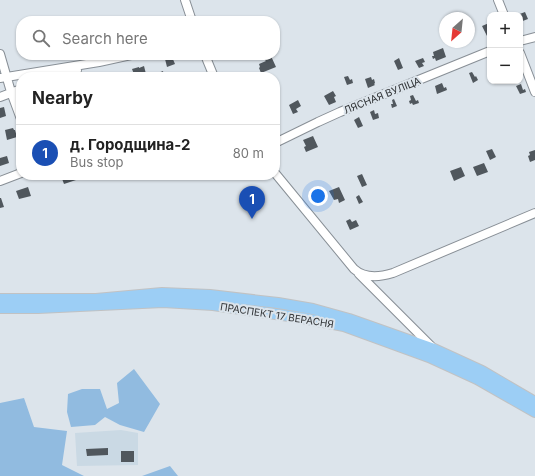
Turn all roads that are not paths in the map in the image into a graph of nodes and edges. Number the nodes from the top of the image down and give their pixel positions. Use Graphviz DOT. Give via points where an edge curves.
graph roads {
  1 [pos="185,0"];
  2 [pos="498,0"];
  3 [pos="503,12"];
  4 [pos="190,16"];
  5 [pos="535,37"];
  6 [pos="523,40"];
  7 [pos="487,52"];
  8 [pos="0,54"];
  9 [pos="108,60"];
  10 [pos="206,60"];
  11 [pos="523,61"];
  12 [pos="99,62"];
  13 [pos="39,72"];
  14 [pos="70,72"];
  15 [pos="212,72"];
  16 [pos="16,76"];
  17 [pos="3,78"];
  18 [pos="16,90"];
  19 [pos="11,92"];
  20 [pos="535,92"];
  21 [pos="0,97"];
  22 [pos="16,106"];
  23 [pos="280,141"];
  24 [pos="16,175"];
  25 [pos="280,179"];
  26 [pos="0,181"];
  27 [pos="535,214"];
  28 [pos="357,272"];
  29 [pos="0,299"];
  30 [pos="0,308"];
  31 [pos="434,349"];
  32 [pos="535,402"];
  33 [pos="535,412"];
  1 -- 4 [label="street"];
  2 -- 3 [label="street"];
  5 -- 6 [label="street"];
  7 -- 23 [label="street, ЛЯСНАЯ ВУЛІЦА" via="340,112"];
  8 -- 17 [label="street"];
  9 -- 12 [label="street"];
  10 -- 15 [label="street"];
  11 -- 20 [label="street"];
  12 -- 13 [label="street"];
  12 -- 14 [label="street"];
  16 -- 17 [label="street"];
  17 -- 19 [label="street"];
  18 -- 19 [label="street"];
  19 -- 21 [label="street"];
  19 -- 22 [label="street"];
  24 -- 26 [label="street"];
  25 -- 28 [label="street"];
  27 -- 28 [label="street" via="393,273 373,277"];
  28 -- 31 [label="street"];
  29 -- 31 [label="main road, ПРАСПЕКТ 17 ВЕРАСНЯ" via="96,299 162,293 210,294 313,309"];
  30 -- 33 [label="main road, ПРАСПЕКТ 17 ВЕРАСНЯ" via="163,302 213,305 304,318 344,326 429,357 477,379"];
  31 -- 32 [label="main road, ПРАСПЕКТ 17 ВЕРАСНЯ" via="482,371"];
}
